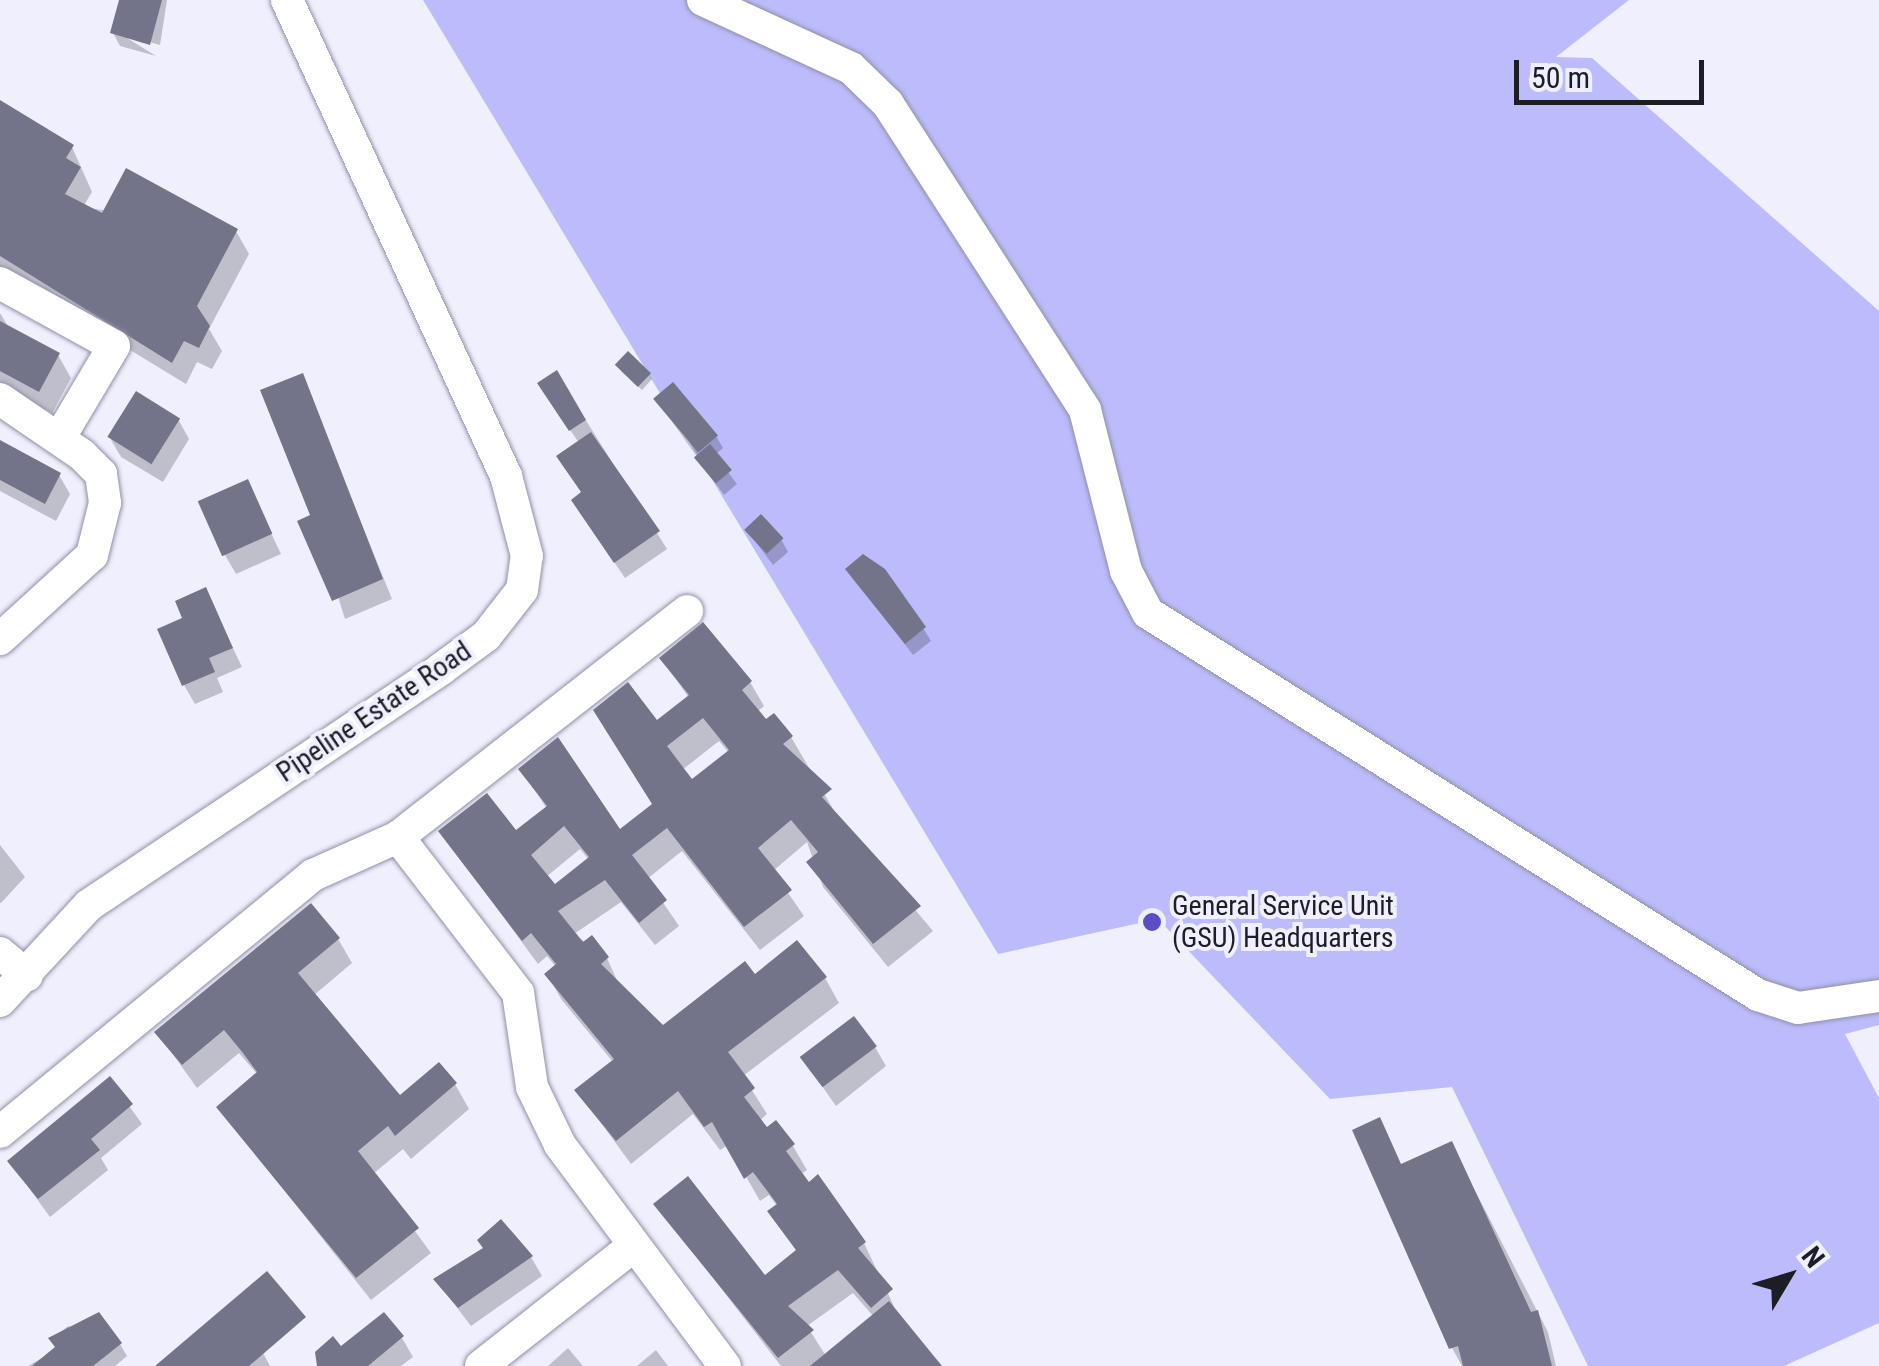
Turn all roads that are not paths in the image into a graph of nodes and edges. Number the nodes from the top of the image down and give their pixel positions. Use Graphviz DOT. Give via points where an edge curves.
graph roads {
  1 [pos="287,0"];
  2 [pos="703,0"];
  3 [pos="0,283"];
  4 [pos="0,398"];
  5 [pos="60,438"];
  6 [pos="687,611"];
  7 [pos="0,639"];
  8 [pos="398,837"];
  9 [pos="0,954"];
  10 [pos="26,976"];
  11 [pos="1879,996"];
  12 [pos="0,1000"];
  13 [pos="0,1132"];
  14 [pos="630,1248"];
  15 [pos="482,1366"];
  16 [pos="725,1366"];
  1 -- 10 [label="street, Pipeline Estate Road" via="506,476 527,556 522,590 486,636 441,669 89,905"];
  2 -- 11 [label="street" via="851,68 888,104 1086,410 1126,571 1148,613 1758,995 1798,1008"];
  3 -- 5 [label="street" via="114,346"];
  4 -- 5 [label="street"];
  5 -- 7 [label="street" via="101,474 97,542 76,572"];
  6 -- 8 [label="street"];
  8 -- 13 [label="street" via="313,875"];
  8 -- 14 [label="street" via="518,993 543,1116"];
  9 -- 10 [label="street"];
  10 -- 12 [label="street, Pipeline Estate Road"];
  14 -- 15 [label="street"];
  14 -- 16 [label="street"];
}
